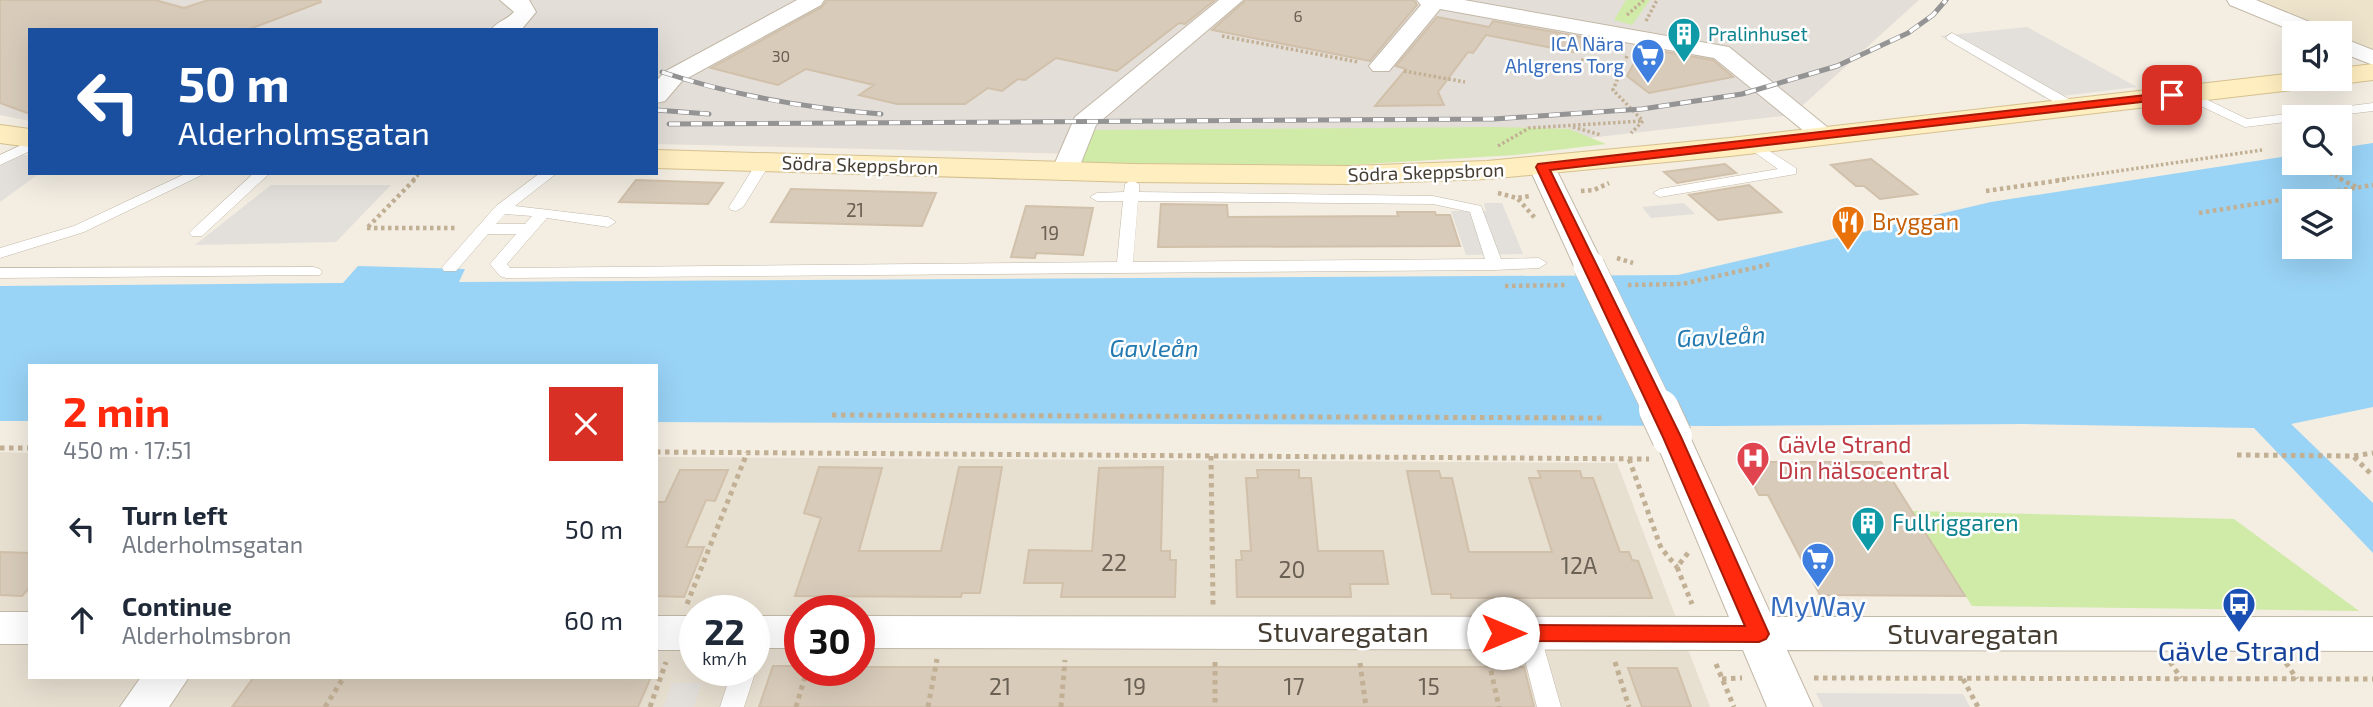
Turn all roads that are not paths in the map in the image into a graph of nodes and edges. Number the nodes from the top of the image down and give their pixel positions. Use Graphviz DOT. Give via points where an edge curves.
graph roads {
  1 [pos="511,0"];
  2 [pos="813,0"];
  3 [pos="1232,0"];
  4 [pos="1433,0"];
  5 [pos="2238,0"];
  6 [pos="2288,21"];
  7 [pos="507,28"];
  8 [pos="1952,37"];
  9 [pos="2352,49"];
  10 [pos="2373,58"];
  11 [pos="1381,66"];
  12 [pos="2373,72"];
  13 [pos="2352,75"];
  14 [pos="2282,83"];
  15 [pos="658,94"];
  16 [pos="2187,94"];
  17 [pos="2071,106"];
  18 [pos="2373,107"];
  19 [pos="1824,135"];
  20 [pos="1752,144"];
  21 [pos="658,159"];
  22 [pos="764,162"];
  23 [pos="1542,167"];
  24 [pos="1065,172"];
  25 [pos="196,175"];
  26 [pos="261,175"];
  27 [pos="547,175"];
  28 [pos="1132,184"];
  29 [pos="1660,193"];
  30 [pos="1097,197"];
  31 [pos="736,207"];
  32 [pos="501,209"];
  33 [pos="543,213"];
  34 [pos="608,222"];
  35 [pos="484,229"];
  36 [pos="528,229"];
  37 [pos="197,233"];
  38 [pos="0,253"];
  39 [pos="1539,263"];
  40 [pos="1495,265"];
  41 [pos="1125,267"];
  42 [pos="450,268"];
  43 [pos="314,272"];
  44 [pos="0,273"];
  45 [pos="0,628"];
  46 [pos="28,628"];
  47 [pos="875,632"];
  48 [pos="1529,633"];
  49 [pos="1759,634"];
  50 [pos="2373,634"];
  51 [pos="165,679"];
  52 [pos="739,686"];
  53 [pos="1783,693"];
  54 [pos="143,707"];
  55 [pos="732,707"];
  56 [pos="1549,707"];
  1 -- 7 [label="street" via="520,2 524,12"];
  2 -- 15 [label="street" via="674,76"];
  3 -- 24 [label="street" via="1084,122"];
  4 -- 11 [label="street"];
  4 -- 19 [label="street" via="1721,52"];
  5 -- 6 [label="street"];
  8 -- 17 [label="lane"];
  9 -- 10 [label="street"];
  12 -- 13 [label="street"];
  14 -- 16 [label="street, Södra Skeppsbron"];
  16 -- 17 [label="street, Södra Skeppsbron"];
  16 -- 18 [label="lane" via="2245,123"];
  17 -- 19 [label="street, Södra Skeppsbron"];
  19 -- 20 [label="street, Södra Skeppsbron"];
  20 -- 23 [label="street, Södra Skeppsbron"];
  20 -- 29 [label="lane" via="1791,171"];
  21 -- 22 [label="street, Södra Skeppsbron"];
  22 -- 24 [label="street, Södra Skeppsbron"];
  22 -- 31 [label="lane"];
  23 -- 28 [label="street, Södra Skeppsbron"];
  23 -- 49 [label="street, bridge" via="1589,266 1656,449"];
  24 -- 28 [label="street, Södra Skeppsbron"];
  25 -- 38 [label="lane" via="79,229"];
  26 -- 37 [label="lane"];
  27 -- 32 [label="lane"];
  28 -- 30 [label="lane"];
  28 -- 40 [label="lane" via="1350,201 1433,200 1476,209"];
  28 -- 41 [label="lane"];
  32 -- 33 [label="lane"];
  32 -- 35 [label="lane"];
  33 -- 34 [label="lane"];
  33 -- 36 [label="lane"];
  35 -- 36 [label="lane"];
  35 -- 42 [label="lane"];
  36 -- 41 [label="lane" via="498,264 506,273"];
  39 -- 40 [label="lane"];
  40 -- 41 [label="lane"];
  43 -- 44 [label="lane"];
  45 -- 46 [label="street"];
  47 -- 48 [label="street, Stuvaregatan"];
  48 -- 49 [label="street, Stuvaregatan"];
  48 -- 56 [label="lane"];
  49 -- 50 [label="street, Stuvaregatan"];
  49 -- 53 [label="street"];
  51 -- 54 [label="street"];
  52 -- 55 [label="lane"];
}
